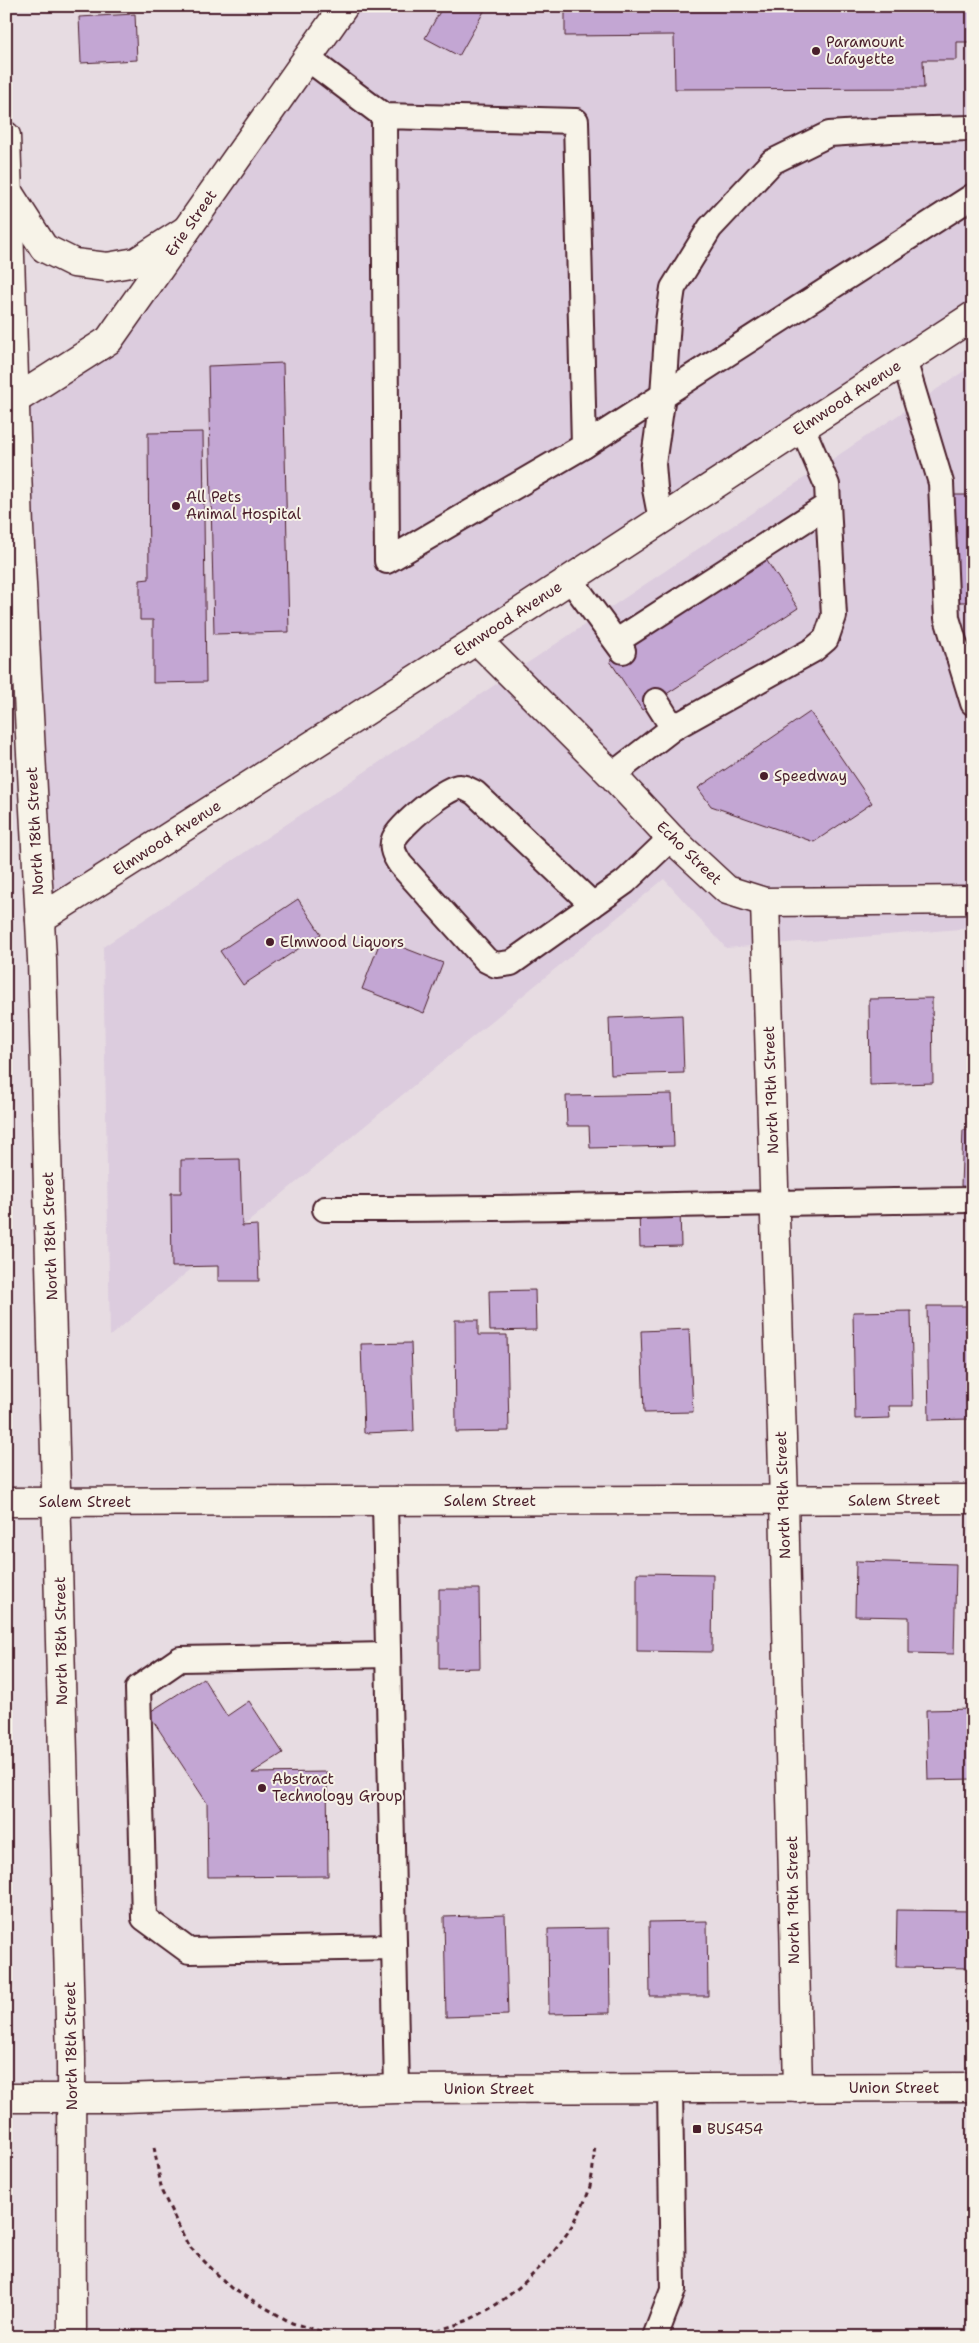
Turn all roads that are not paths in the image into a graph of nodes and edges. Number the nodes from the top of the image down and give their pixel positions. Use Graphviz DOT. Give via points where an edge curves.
graph roads {
  1 [pos="344,6"];
  2 [pos="307,58"];
  3 [pos="384,116"];
  4 [pos="973,128"];
  5 [pos="6,137"];
  6 [pos="8,192"];
  7 [pos="973,196"];
  8 [pos="186,230"];
  9 [pos="973,316"];
  10 [pos="904,360"];
  11 [pos="664,395"];
  12 [pos="11,403"];
  13 [pos="802,427"];
  14 [pos="584,446"];
  15 [pos="828,506"];
  16 [pos="661,520"];
  17 [pos="570,579"];
  18 [pos="14,587"];
  19 [pos="477,640"];
  20 [pos="656,702"];
  21 [pos="973,703"];
  22 [pos="673,728"];
  23 [pos="612,775"];
  24 [pos="671,838"];
  25 [pos="973,900"];
  26 [pos="765,902"];
  27 [pos="593,905"];
  28 [pos="40,919"];
  29 [pos="973,1200"];
  30 [pos="774,1202"];
  31 [pos="325,1209"];
  32 [pos="973,1499"];
  33 [pos="784,1501"];
  34 [pos="6,1502"];
  35 [pos="58,1502"];
  36 [pos="385,1502"];
  37 [pos="388,1655"];
  38 [pos="394,1947"];
  39 [pos="973,2087"];
  40 [pos="670,2088"];
  41 [pos="798,2088"];
  42 [pos="397,2089"];
  43 [pos="72,2097"];
  44 [pos="6,2098"];
  45 [pos="72,2337"];
  46 [pos="654,2337"];
  1 -- 2 [label="main road, Erie Street"];
  2 -- 3 [label="lane"];
  2 -- 8 [label="main road, Erie Street"];
  3 -- 14 [label="lane" via="576,121"];
  3 -- 14 [label="lane" via="388,561"];
  4 -- 11 [label="lane" via="829,134 772,162 710,228 673,288"];
  5 -- 6 [label="main road, North 18th Street"];
  6 -- 8 [label="main road" via="44,248 74,263 107,267 136,262"];
  6 -- 12 [label="main road, North 18th Street"];
  7 -- 11 [label="lane"];
  8 -- 12 [label="main road, Erie Street" via="109,340"];
  9 -- 10 [label="main road, Elmwood Avenue"];
  10 -- 13 [label="main road, Elmwood Avenue"];
  10 -- 21 [label="lane" via="941,483 947,618"];
  11 -- 14 [label="lane"];
  11 -- 16 [label="lane" via="653,464"];
  12 -- 18 [label="main road, North 18th Street"];
  13 -- 15 [label="lane" via="827,485"];
  13 -- 16 [label="main road, Elmwood Avenue"];
  15 -- 17 [label="lane" via="620,646"];
  15 -- 22 [label="lane" via="834,616 826,639 813,650"];
  16 -- 17 [label="main road, Elmwood Avenue"];
  17 -- 19 [label="main road, Elmwood Avenue"];
  18 -- 28 [label="main road, North 18th Street"];
  19 -- 23 [label="main road, Echo Street"];
  19 -- 28 [label="main road, Elmwood Avenue"];
  20 -- 22 [label="lane"];
  22 -- 23 [label="lane"];
  23 -- 24 [label="main road, Echo Street"];
  24 -- 26 [label="main road, Echo Street" via="727,890"];
  24 -- 27 [label="lane" via="625,882"];
  25 -- 26 [label="main road, Echo Street"];
  26 -- 30 [label="main road, North 19th Street"];
  27 -- 27 [label="lane" via="511,963 496,965 486,960 400,864 393,852 393,840 401,828 446,791 460,787 475,793"];
  28 -- 35 [label="main road, North 18th Street"];
  29 -- 30 [label="lane"];
  30 -- 31 [label="lane" via="441,1210"];
  30 -- 33 [label="main road, North 19th Street"];
  32 -- 33 [label="main road, Salem Street"];
  33 -- 36 [label="main road, Salem Street"];
  33 -- 41 [label="main road, North 19th Street"];
  34 -- 35 [label="main road, Salem Street"];
  35 -- 36 [label="main road, Salem Street"];
  35 -- 43 [label="main road, North 18th Street"];
  36 -- 37 [label="lane"];
  37 -- 38 [label="lane"];
  37 -- 38 [label="lane" via="180,1659 138,1688 144,1918 190,1952"];
  38 -- 42 [label="lane"];
  39 -- 41 [label="main road, Union Street"];
  40 -- 41 [label="main road, Union Street"];
  40 -- 42 [label="main road, Union Street"];
  40 -- 46 [label="lane" via="673,2290"];
  42 -- 43 [label="main road, Union Street"];
  43 -- 44 [label="main road, Union Street"];
  43 -- 45 [label="main road, North 18th Street"];
}
